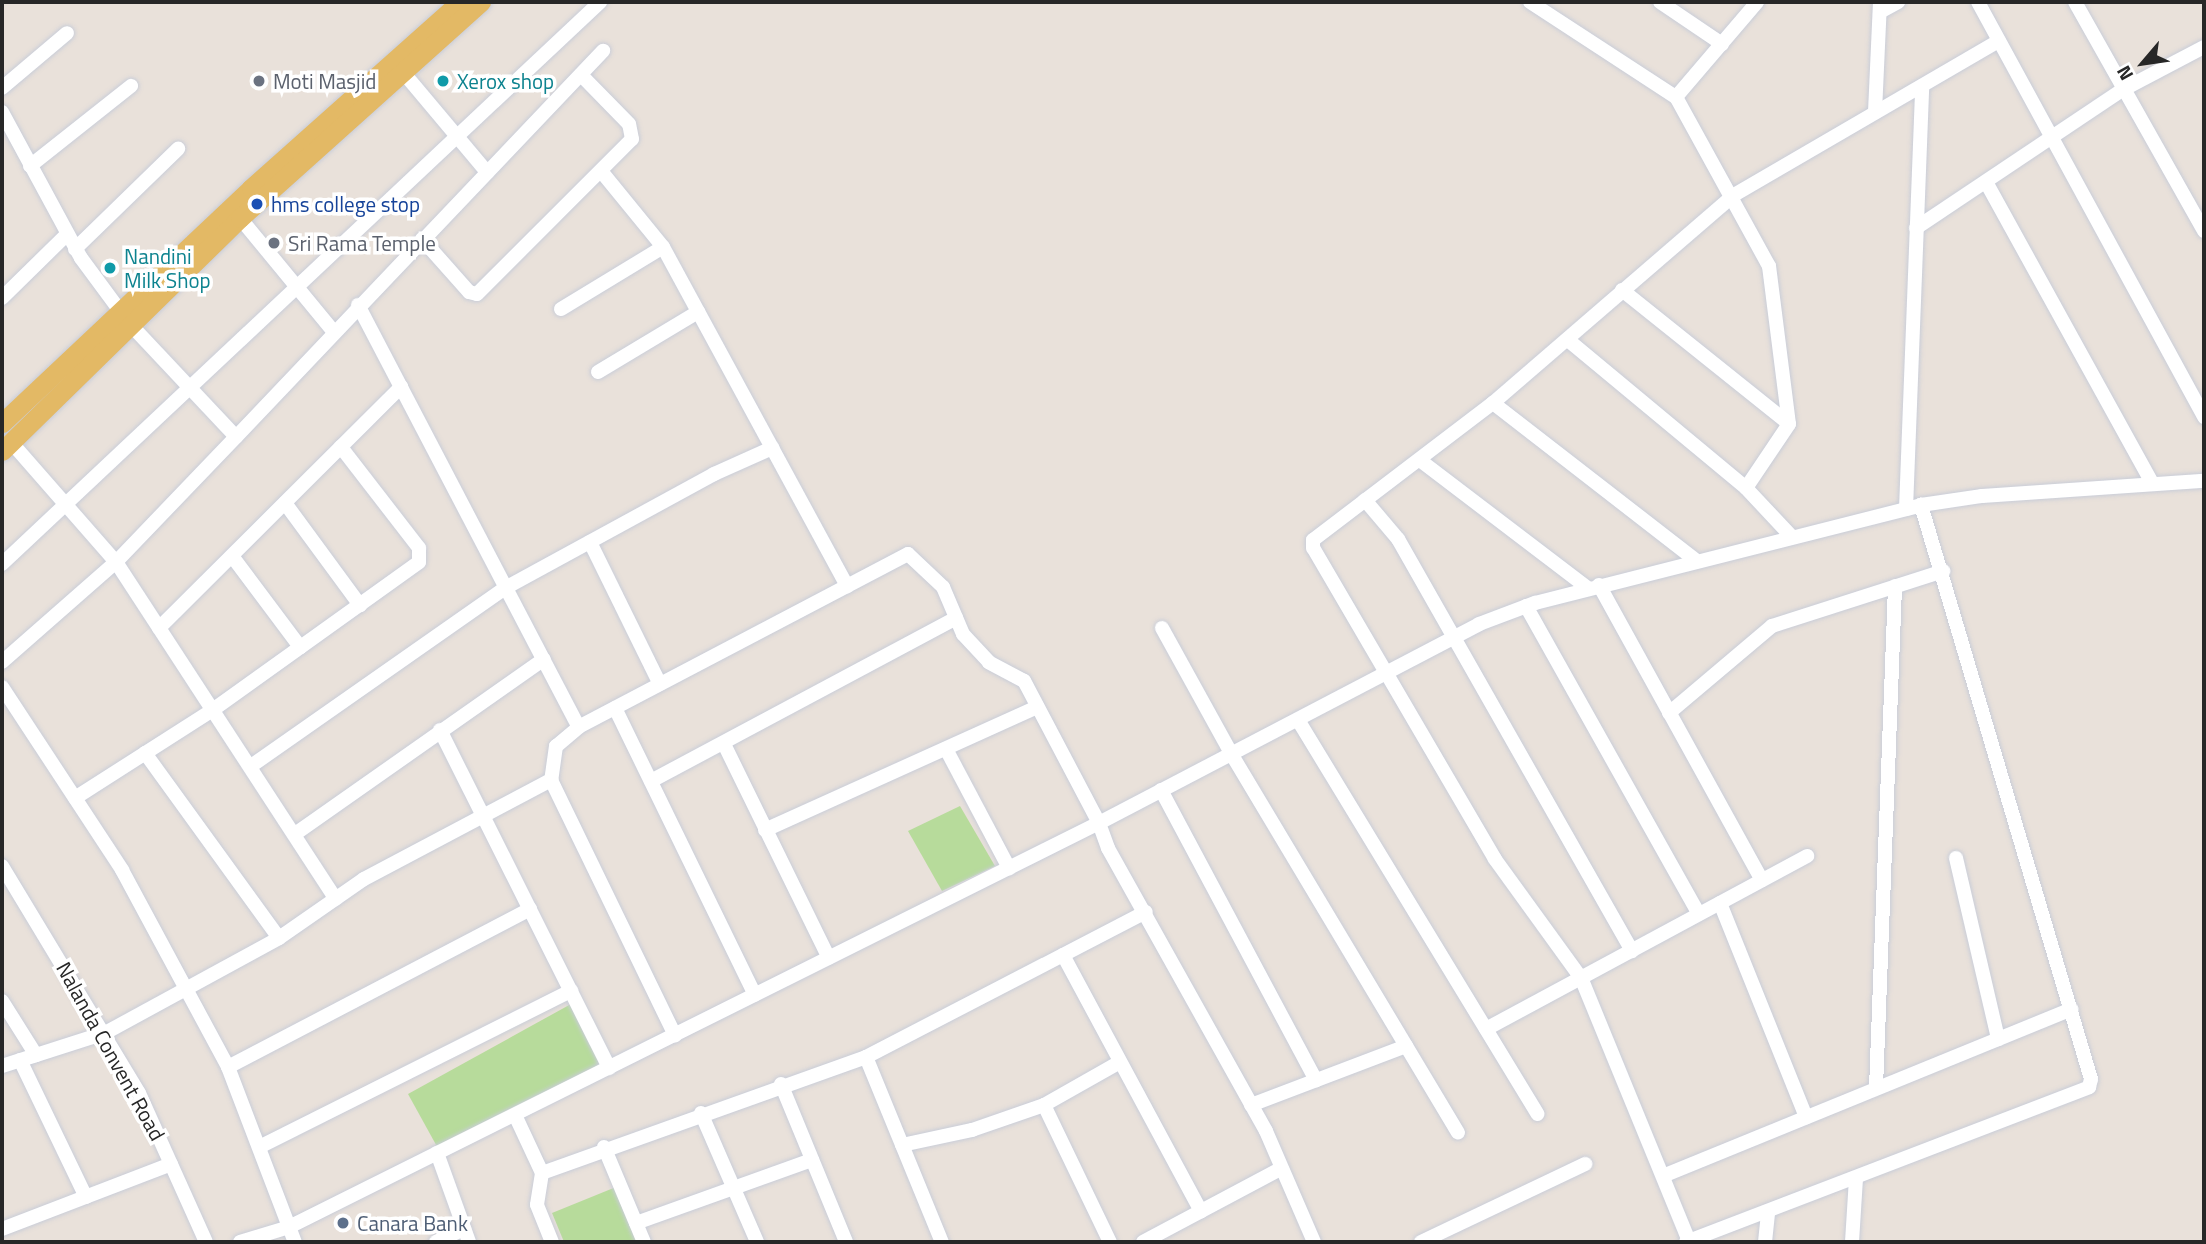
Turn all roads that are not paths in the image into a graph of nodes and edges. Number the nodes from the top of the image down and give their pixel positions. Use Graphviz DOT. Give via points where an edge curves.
graph roads {
  1 [pos="460,2"];
  2 [pos="481,2"];
  3 [pos="600,2"];
  4 [pos="1530,2"];
  5 [pos="1660,2"];
  6 [pos="1757,2"];
  7 [pos="1898,2"];
  8 [pos="1978,2"];
  9 [pos="2075,2"];
  10 [pos="1880,7"];
  11 [pos="67,33"];
  12 [pos="1999,41"];
  13 [pos="1722,44"];
  14 [pos="2204,47"];
  15 [pos="603,51"];
  16 [pos="403,72"];
  17 [pos="580,75"];
  18 [pos="131,86"];
  19 [pos="1922,86"];
  20 [pos="2,88"];
  21 [pos="2124,89"];
  22 [pos="1676,97"];
  23 [pos="2,112"];
  24 [pos="1875,113"];
  25 [pos="457,137"];
  26 [pos="2050,139"];
  27 [pos="178,149"];
  28 [pos="30,166"];
  29 [pos="601,171"];
  30 [pos="487,172"];
  31 [pos="1986,181"];
  32 [pos="1734,195"];
  33 [pos="240,218"];
  34 [pos="1916,228"];
  35 [pos="2204,231"];
  36 [pos="66,235"];
  37 [pos="422,239"];
  38 [pos="663,247"];
  39 [pos="75,249"];
  40 [pos="298,289"];
  41 [pos="1622,290"];
  42 [pos="2,297"];
  43 [pos="358,305"];
  44 [pos="561,309"];
  45 [pos="698,312"];
  46 [pos="124,316"];
  47 [pos="334,332"];
  48 [pos="1568,340"];
  49 [pos="598,372"];
  50 [pos="401,387"];
  51 [pos="190,390"];
  52 [pos="1493,403"];
  53 [pos="2204,417"];
  54 [pos="1789,424"];
  55 [pos="236,437"];
  56 [pos="5,438"];
  57 [pos="341,447"];
  58 [pos="772,448"];
  59 [pos="1421,461"];
  60 [pos="2204,481"];
  61 [pos="2153,484"];
  62 [pos="1746,488"];
  63 [pos="1365,500"];
  64 [pos="66,503"];
  65 [pos="285,503"];
  66 [pos="1914,507"];
  67 [pos="1793,537"];
  68 [pos="590,542"];
  69 [pos="232,556"];
  70 [pos="1697,561"];
  71 [pos="116,562"];
  72 [pos="2,564"];
  73 [pos="1944,571"];
  74 [pos="846,586"];
  75 [pos="1895,586"];
  76 [pos="507,587"];
  77 [pos="1593,587"];
  78 [pos="360,605"];
  79 [pos="1526,606"];
  80 [pos="956,618"];
  81 [pos="159,628"];
  82 [pos="1162,628"];
  83 [pos="1453,637"];
  84 [pos="300,647"];
  85 [pos="544,659"];
  86 [pos="2,662"];
  87 [pos="1386,673"];
  88 [pos="660,684"];
  89 [pos="2,687"];
  90 [pos="1037,707"];
  91 [pos="615,708"];
  92 [pos="214,709"];
  93 [pos="1669,713"];
  94 [pos="1298,720"];
  95 [pos="579,727"];
  96 [pos="440,730"];
  97 [pos="724,744"];
  98 [pos="946,749"];
  99 [pos="145,753"];
  100 [pos="1232,755"];
  101 [pos="251,766"];
  102 [pos="551,780"];
  103 [pos="651,781"];
  104 [pos="1161,790"];
  105 [pos="75,798"];
  106 [pos="485,816"];
  107 [pos="1099,823"];
  108 [pos="765,830"];
  109 [pos="295,834"];
  110 [pos="1807,856"];
  111 [pos="1956,858"];
  112 [pos="2,866"];
  113 [pos="1009,868"];
  114 [pos="1762,880"];
  115 [pos="336,899"];
  116 [pos="1720,903"];
  117 [pos="530,909"];
  118 [pos="1146,912"];
  119 [pos="1699,914"];
  120 [pos="279,939"];
  121 [pos="1632,951"];
  122 [pos="1063,955"];
  123 [pos="829,958"];
  124 [pos="1581,978"];
  125 [pos="184,987"];
  126 [pos="570,991"];
  127 [pos="755,995"];
  128 [pos="2,1001"];
  129 [pos="2071,1009"];
  130 [pos="1486,1029"];
  131 [pos="105,1033"];
  132 [pos="675,1035"];
  133 [pos="1998,1039"];
  134 [pos="1406,1046"];
  135 [pos="36,1055"];
  136 [pos="866,1057"];
  137 [pos="20,1060"];
  138 [pos="1120,1062"];
  139 [pos="2,1066"];
  140 [pos="228,1068"];
  141 [pos="609,1068"];
  142 [pos="1316,1080"];
  143 [pos="781,1084"];
  144 [pos="1876,1088"];
  145 [pos="1044,1105"];
  146 [pos="1251,1105"];
  147 [pos="701,1113"];
  148 [pos="1538,1114"];
  149 [pos="515,1115"];
  150 [pos="1806,1117"];
  151 [pos="1458,1132"];
  152 [pos="902,1145"];
  153 [pos="261,1146"];
  154 [pos="604,1147"];
  155 [pos="437,1153"];
  156 [pos="812,1160"];
  157 [pos="171,1164"];
  158 [pos="1585,1164"];
  159 [pos="1282,1168"];
  160 [pos="541,1172"];
  161 [pos="1665,1175"];
  162 [pos="1856,1178"];
  163 [pos="734,1188"];
  164 [pos="86,1197"];
  165 [pos="1768,1211"];
  166 [pos="1201,1212"];
  167 [pos="636,1223"];
  168 [pos="289,1227"];
  169 [pos="2,1230"];
  170 [pos="467,1235"];
  171 [pos="1430,1240"];
  172 [pos="206,1242"];
  173 [pos="240,1242"];
  174 [pos="295,1242"];
  175 [pos="436,1242"];
  176 [pos="552,1242"];
  177 [pos="644,1242"];
  178 [pos="757,1242"];
  179 [pos="846,1242"];
  180 [pos="942,1242"];
  181 [pos="1110,1242"];
  182 [pos="1143,1242"];
  183 [pos="1314,1242"];
  184 [pos="1688,1242"];
  185 [pos="1765,1242"];
  186 [pos="1853,1242"];
  1 -- 46 [label="main road"];
  2 -- 16 [label="main road"];
  3 -- 25 [label="street"];
  4 -- 22 [label="street"];
  5 -- 13 [label="street"];
  6 -- 13 [label="street"];
  7 -- 10 [label="street"];
  8 -- 12 [label="street"];
  9 -- 21 [label="street"];
  10 -- 24 [label="street"];
  11 -- 20 [label="street"];
  12 -- 19 [label="street"];
  12 -- 26 [label="street"];
  13 -- 22 [label="street"];
  14 -- 21 [label="street"];
  15 -- 17 [label="street"];
  16 -- 25 [label="street"];
  16 -- 33 [label="main road"];
  17 -- 29 [label="street" via="634,133"];
  17 -- 30 [label="street"];
  18 -- 28 [label="street"];
  19 -- 24 [label="street"];
  19 -- 34 [label="street"];
  21 -- 26 [label="street"];
  21 -- 35 [label="street"];
  22 -- 32 [label="street"];
  23 -- 28 [label="street"];
  24 -- 32 [label="street"];
  25 -- 30 [label="street"];
  25 -- 40 [label="street"];
  26 -- 31 [label="street"];
  26 -- 53 [label="street"];
  27 -- 39 [label="street"];
  28 -- 36 [label="street"];
  29 -- 37 [label="street" via="477,294 469,292"];
  29 -- 38 [label="street"];
  30 -- 37 [label="street"];
  31 -- 34 [label="street"];
  31 -- 61 [label="street"];
  32 -- 41 [label="street"];
  32 -- 54 [label="street" via="1769,267"];
  33 -- 40 [label="street"];
  33 -- 46 [label="main road"];
  34 -- 66 [label="street"];
  36 -- 39 [label="street"];
  36 -- 42 [label="street"];
  37 -- 43 [label="street"];
  38 -- 44 [label="street"];
  38 -- 45 [label="street"];
  39 -- 46 [label="street"];
  40 -- 47 [label="street"];
  40 -- 51 [label="street"];
  41 -- 48 [label="street"];
  41 -- 54 [label="street"];
  43 -- 47 [label="street"];
  43 -- 50 [label="street"];
  45 -- 49 [label="street"];
  45 -- 58 [label="street"];
  46 -- 51 [label="street"];
  46 -- 56 [label="main road"];
  47 -- 55 [label="street"];
  48 -- 52 [label="street"];
  48 -- 62 [label="street"];
  50 -- 57 [label="street"];
  50 -- 76 [label="street"];
  51 -- 55 [label="street"];
  51 -- 64 [label="street"];
  52 -- 59 [label="street"];
  52 -- 70 [label="street"];
  54 -- 62 [label="street"];
  55 -- 71 [label="street"];
  56 -- 64 [label="street"];
  57 -- 65 [label="street"];
  57 -- 78 [label="street" via="423,557"];
  58 -- 68 [label="street"];
  58 -- 74 [label="street"];
  59 -- 63 [label="street"];
  59 -- 77 [label="street"];
  60 -- 61 [label="street"];
  61 -- 66 [label="street"];
  62 -- 67 [label="street"];
  63 -- 83 [label="street" via="1398,539"];
  63 -- 87 [label="street" via="1319,532 1313,548"];
  64 -- 71 [label="street"];
  64 -- 72 [label="street"];
  65 -- 69 [label="street"];
  65 -- 78 [label="street"];
  66 -- 67 [label="street"];
  66 -- 73 [label="street"];
  67 -- 70 [label="street"];
  68 -- 76 [label="street"];
  68 -- 88 [label="street"];
  69 -- 81 [label="street"];
  69 -- 84 [label="street"];
  70 -- 77 [label="street"];
  71 -- 81 [label="street"];
  71 -- 86 [label="street"];
  73 -- 75 [label="street"];
  73 -- 129 [label="street"];
  74 -- 80 [label="street" via="908,554 943,587"];
  74 -- 88 [label="street"];
  75 -- 93 [label="street" via="1772,626"];
  75 -- 144 [label="street"];
  76 -- 85 [label="street"];
  76 -- 101 [label="street"];
  77 -- 79 [label="street"];
  77 -- 93 [label="street"];
  78 -- 84 [label="street"];
  79 -- 83 [label="street"];
  79 -- 119 [label="street"];
  80 -- 90 [label="street" via="963,634 989,663 1024,681"];
  80 -- 97 [label="street"];
  81 -- 92 [label="street"];
  82 -- 100 [label="street"];
  83 -- 87 [label="street"];
  83 -- 121 [label="street"];
  84 -- 92 [label="street"];
  85 -- 95 [label="street"];
  85 -- 96 [label="street"];
  87 -- 94 [label="street"];
  87 -- 124 [label="street" via="1501,868"];
  88 -- 91 [label="street"];
  89 -- 105 [label="street"];
  90 -- 98 [label="street"];
  90 -- 107 [label="street"];
  91 -- 95 [label="street"];
  91 -- 103 [label="street"];
  92 -- 99 [label="street"];
  92 -- 101 [label="street"];
  93 -- 114 [label="street"];
  94 -- 100 [label="street"];
  94 -- 130 [label="street"];
  95 -- 102 [label="street" via="556,746"];
  96 -- 106 [label="street"];
  96 -- 109 [label="street"];
  97 -- 103 [label="street"];
  97 -- 108 [label="street"];
  98 -- 108 [label="street"];
  98 -- 113 [label="street"];
  99 -- 105 [label="street"];
  99 -- 120 [label="street"];
  100 -- 104 [label="street"];
  100 -- 134 [label="street"];
  101 -- 109 [label="street"];
  102 -- 106 [label="street"];
  102 -- 132 [label="street"];
  103 -- 127 [label="street"];
  104 -- 107 [label="street"];
  104 -- 142 [label="street"];
  105 -- 125 [label="street" via="122,870"];
  106 -- 115 [label="street" via="364,879"];
  106 -- 117 [label="street"];
  107 -- 113 [label="street"];
  107 -- 118 [label="street" via="1108,848"];
  108 -- 123 [label="street"];
  109 -- 115 [label="street"];
  110 -- 114 [label="street"];
  111 -- 133 [label="street"];
  112 -- 131 [label="street, Nalanda Convent Road"];
  113 -- 123 [label="street"];
  114 -- 116 [label="street"];
  115 -- 120 [label="street"];
  116 -- 119 [label="street"];
  116 -- 150 [label="street"];
  117 -- 126 [label="street"];
  117 -- 140 [label="street"];
  118 -- 122 [label="street"];
  118 -- 146 [label="street"];
  119 -- 121 [label="street"];
  120 -- 125 [label="street"];
  121 -- 124 [label="street"];
  122 -- 136 [label="street"];
  122 -- 138 [label="street"];
  123 -- 127 [label="street"];
  124 -- 130 [label="street"];
  124 -- 161 [label="street"];
  125 -- 131 [label="street"];
  125 -- 140 [label="street"];
  126 -- 141 [label="street"];
  126 -- 153 [label="street"];
  127 -- 132 [label="street"];
  128 -- 135 [label="street"];
  129 -- 133 [label="street"];
  129 -- 162 [label="street" via="2091,1079 2083,1092"];
  130 -- 148 [label="street"];
  131 -- 135 [label="street"];
  131 -- 157 [label="street, Nalanda Convent Road"];
  132 -- 141 [label="street"];
  133 -- 144 [label="street"];
  134 -- 142 [label="street"];
  134 -- 151 [label="street"];
  135 -- 137 [label="street"];
  136 -- 143 [label="street"];
  136 -- 152 [label="street"];
  137 -- 139 [label="street"];
  137 -- 164 [label="street"];
  138 -- 145 [label="street"];
  138 -- 166 [label="street"];
  140 -- 153 [label="street"];
  141 -- 149 [label="street"];
  142 -- 146 [label="street"];
  143 -- 147 [label="street"];
  143 -- 156 [label="street"];
  144 -- 150 [label="street"];
  145 -- 152 [label="street" via="972,1130"];
  145 -- 181 [label="street"];
  146 -- 159 [label="street"];
  147 -- 154 [label="street"];
  147 -- 163 [label="street"];
  149 -- 155 [label="street"];
  149 -- 160 [label="street"];
  150 -- 161 [label="street"];
  152 -- 180 [label="street"];
  153 -- 168 [label="street"];
  154 -- 160 [label="street"];
  154 -- 167 [label="street"];
  155 -- 168 [label="street"];
  155 -- 170 [label="street"];
  156 -- 163 [label="street"];
  156 -- 179 [label="street"];
  157 -- 164 [label="street"];
  157 -- 172 [label="street, Nalanda Convent Road"];
  158 -- 171 [label="street"];
  159 -- 166 [label="street"];
  159 -- 183 [label="street"];
  160 -- 176 [label="street" via="537,1205"];
  161 -- 184 [label="street"];
  162 -- 165 [label="street"];
  162 -- 186 [label="street"];
  163 -- 167 [label="street"];
  163 -- 178 [label="street"];
  164 -- 169 [label="street"];
  165 -- 184 [label="street"];
  165 -- 185 [label="street"];
  166 -- 182 [label="street"];
  167 -- 177 [label="street"];
  168 -- 173 [label="street"];
  168 -- 174 [label="street"];
  170 -- 175 [label="street"];
}
